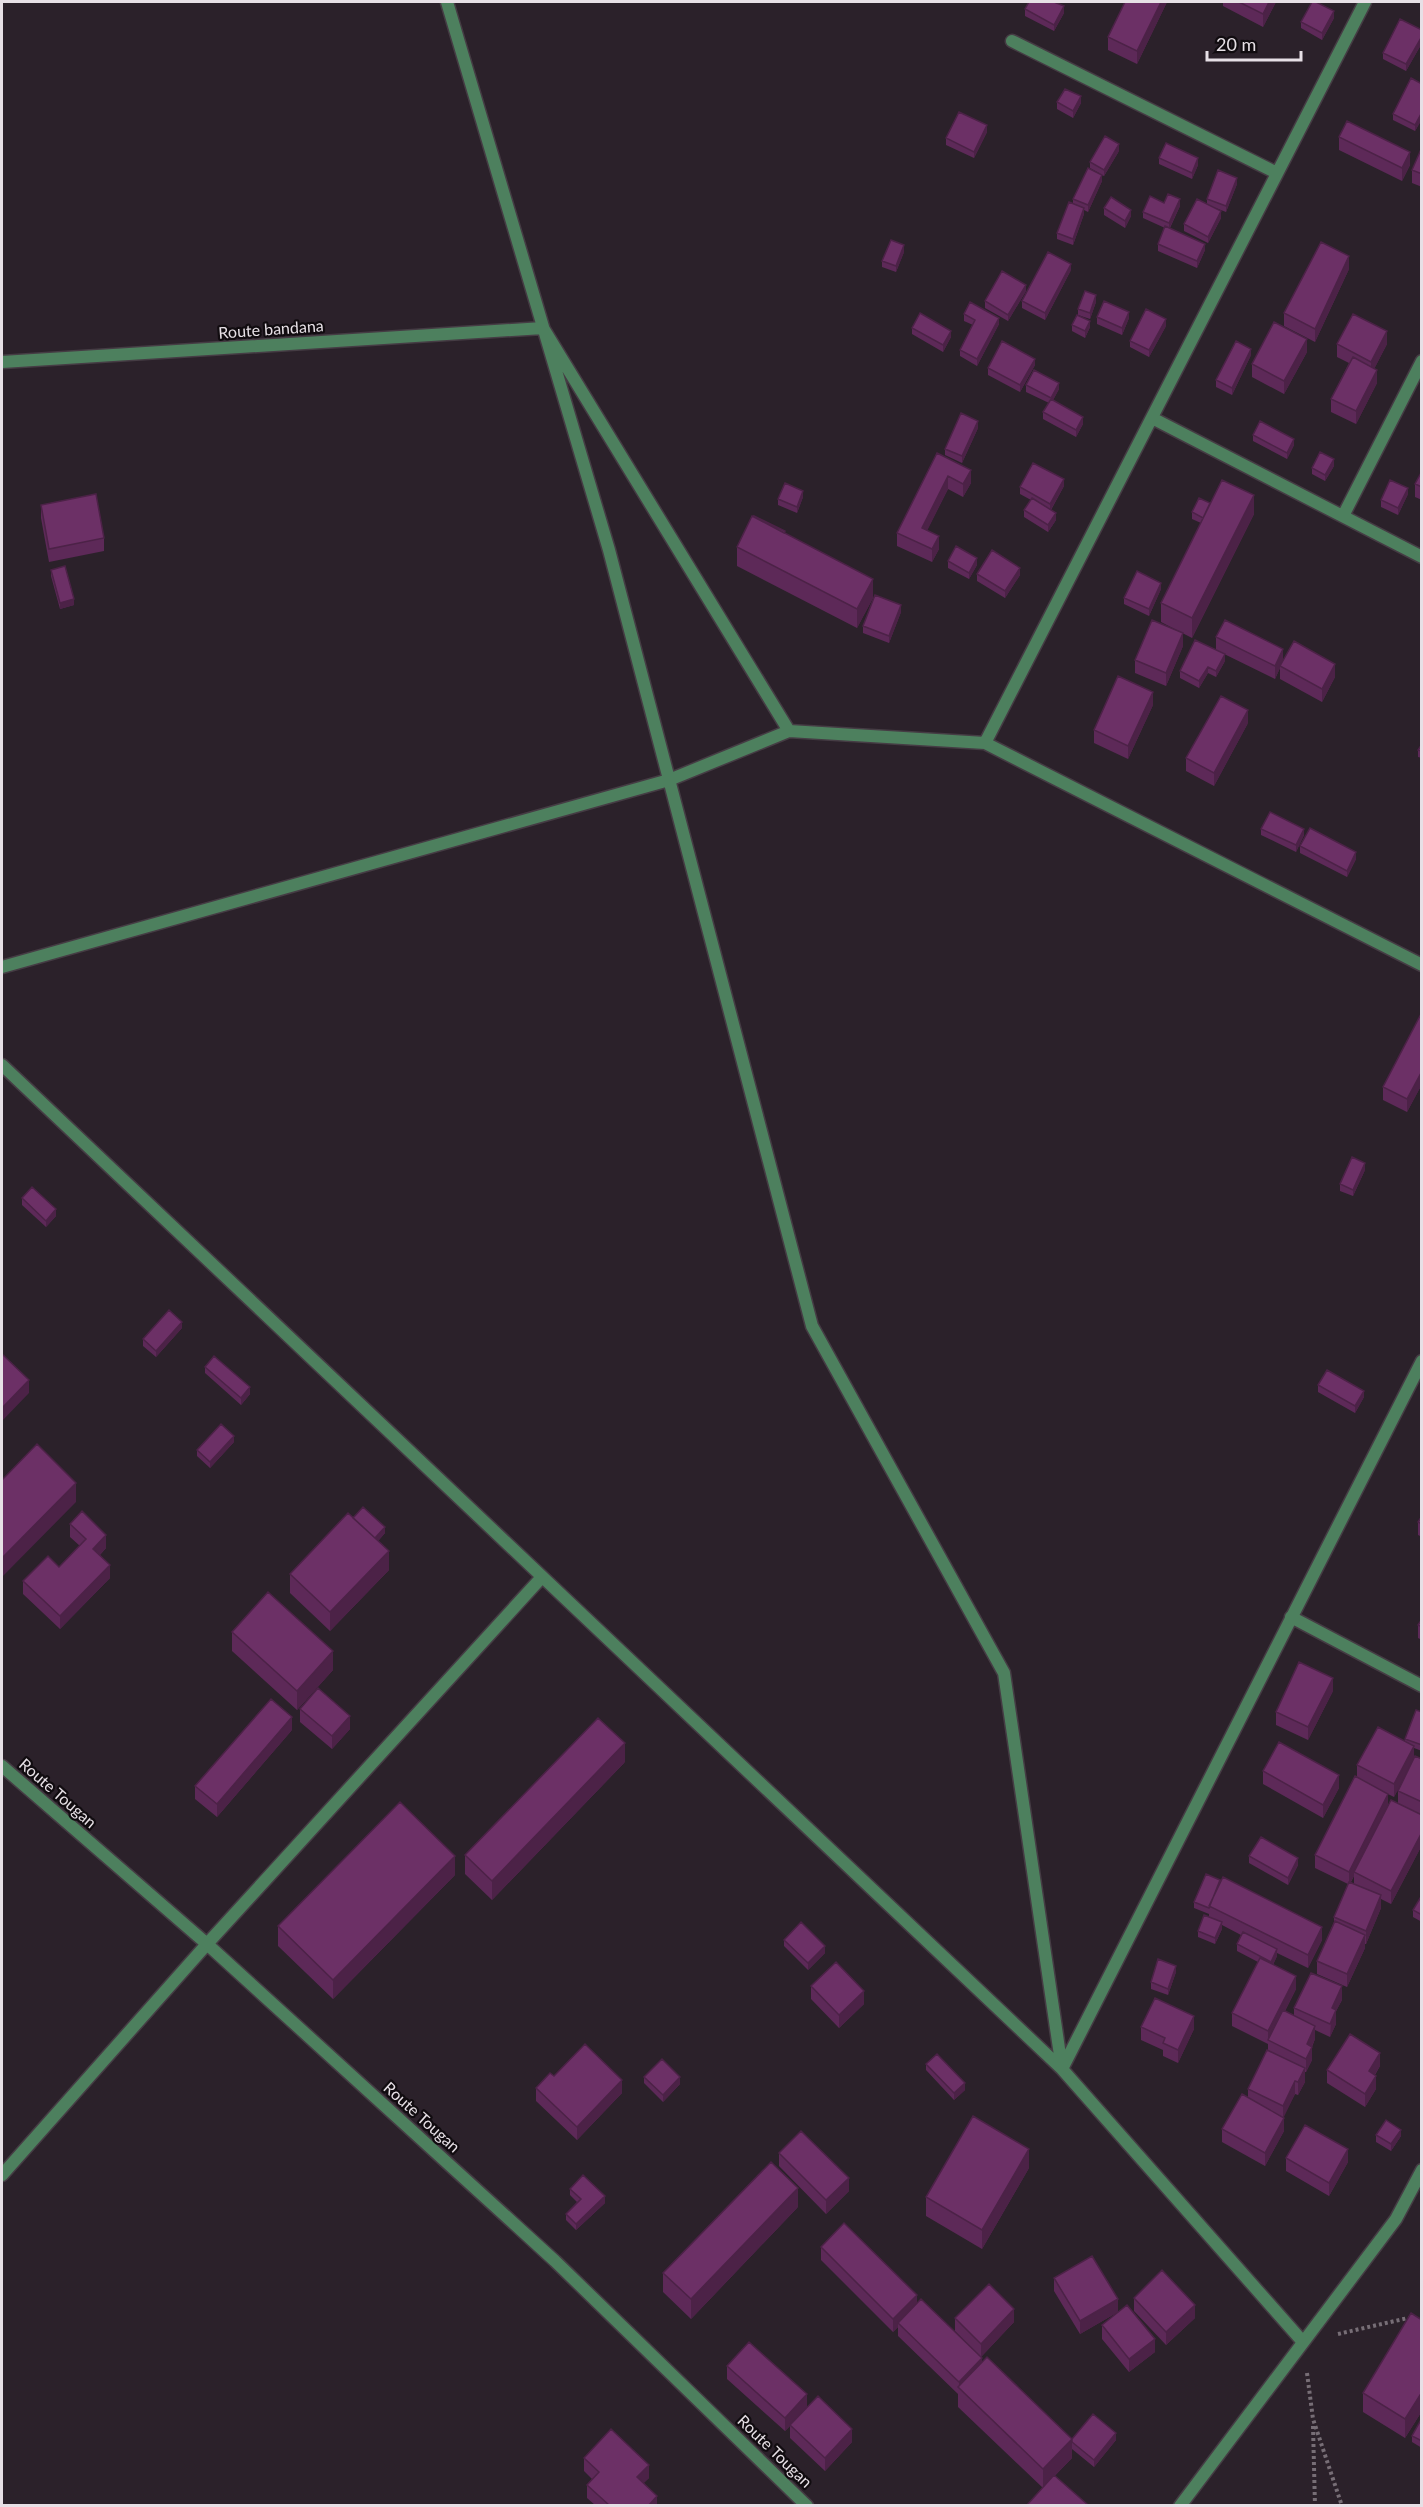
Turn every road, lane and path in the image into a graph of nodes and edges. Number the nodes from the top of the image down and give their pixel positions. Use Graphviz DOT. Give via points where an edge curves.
graph roads {
  1 [pos="447,2"];
  2 [pos="1365,2"];
  3 [pos="1012,41"];
  4 [pos="1277,173"];
  5 [pos="543,328"];
  6 [pos="1422,361"];
  7 [pos="2,362"];
  8 [pos="1152,418"];
  9 [pos="1343,516"];
  10 [pos="1422,557"];
  11 [pos="789,731"];
  12 [pos="985,743"];
  13 [pos="669,780"];
  14 [pos="1422,965"];
  15 [pos="2,967"];
  16 [pos="2,1065"];
  17 [pos="1422,1361"];
  18 [pos="542,1577"];
  19 [pos="1291,1617"];
  20 [pos="1422,1686"];
  21 [pos="2,1766"];
  22 [pos="207,1944"];
  23 [pos="1062,2070"];
  24 [pos="1422,2170"];
  25 [pos="2,2175"];
  26 [pos="1422,2320"];
  27 [pos="1303,2343"];
  28 [pos="1313,2419"];
  29 [pos="807,2505"];
  30 [pos="1180,2505"];
  31 [pos="1314,2505"];
  32 [pos="1342,2505"];
  1 -- 5 [label="street"];
  2 -- 4 [label="street"];
  3 -- 4 [label="street"];
  4 -- 8 [label="street"];
  5 -- 7 [label="street, Route bandana"];
  5 -- 11 [label="street"];
  5 -- 13 [label="street" via="609,550"];
  6 -- 9 [label="street"];
  8 -- 9 [label="street"];
  8 -- 12 [label="street"];
  9 -- 10 [label="street"];
  11 -- 12 [label="street"];
  11 -- 13 [label="street"];
  12 -- 14 [label="street"];
  13 -- 15 [label="street"];
  13 -- 23 [label="street" via="812,1326 1004,1673"];
  16 -- 18 [label="street"];
  17 -- 19 [label="street"];
  18 -- 22 [label="street"];
  18 -- 23 [label="street"];
  19 -- 20 [label="street"];
  19 -- 23 [label="street"];
  21 -- 22 [label="street, Route Tougan"];
  22 -- 25 [label="street"];
  22 -- 29 [label="street, Route Tougan" via="555,2261"];
  23 -- 27 [label="street"];
  24 -- 27 [label="street" via="1396,2219"];
  26 -- 27 [label="path" via="1408,2318"];
  27 -- 28 [label="path"];
  27 -- 30 [label="street"];
  28 -- 31 [label="path"];
  28 -- 32 [label="path"];
}
